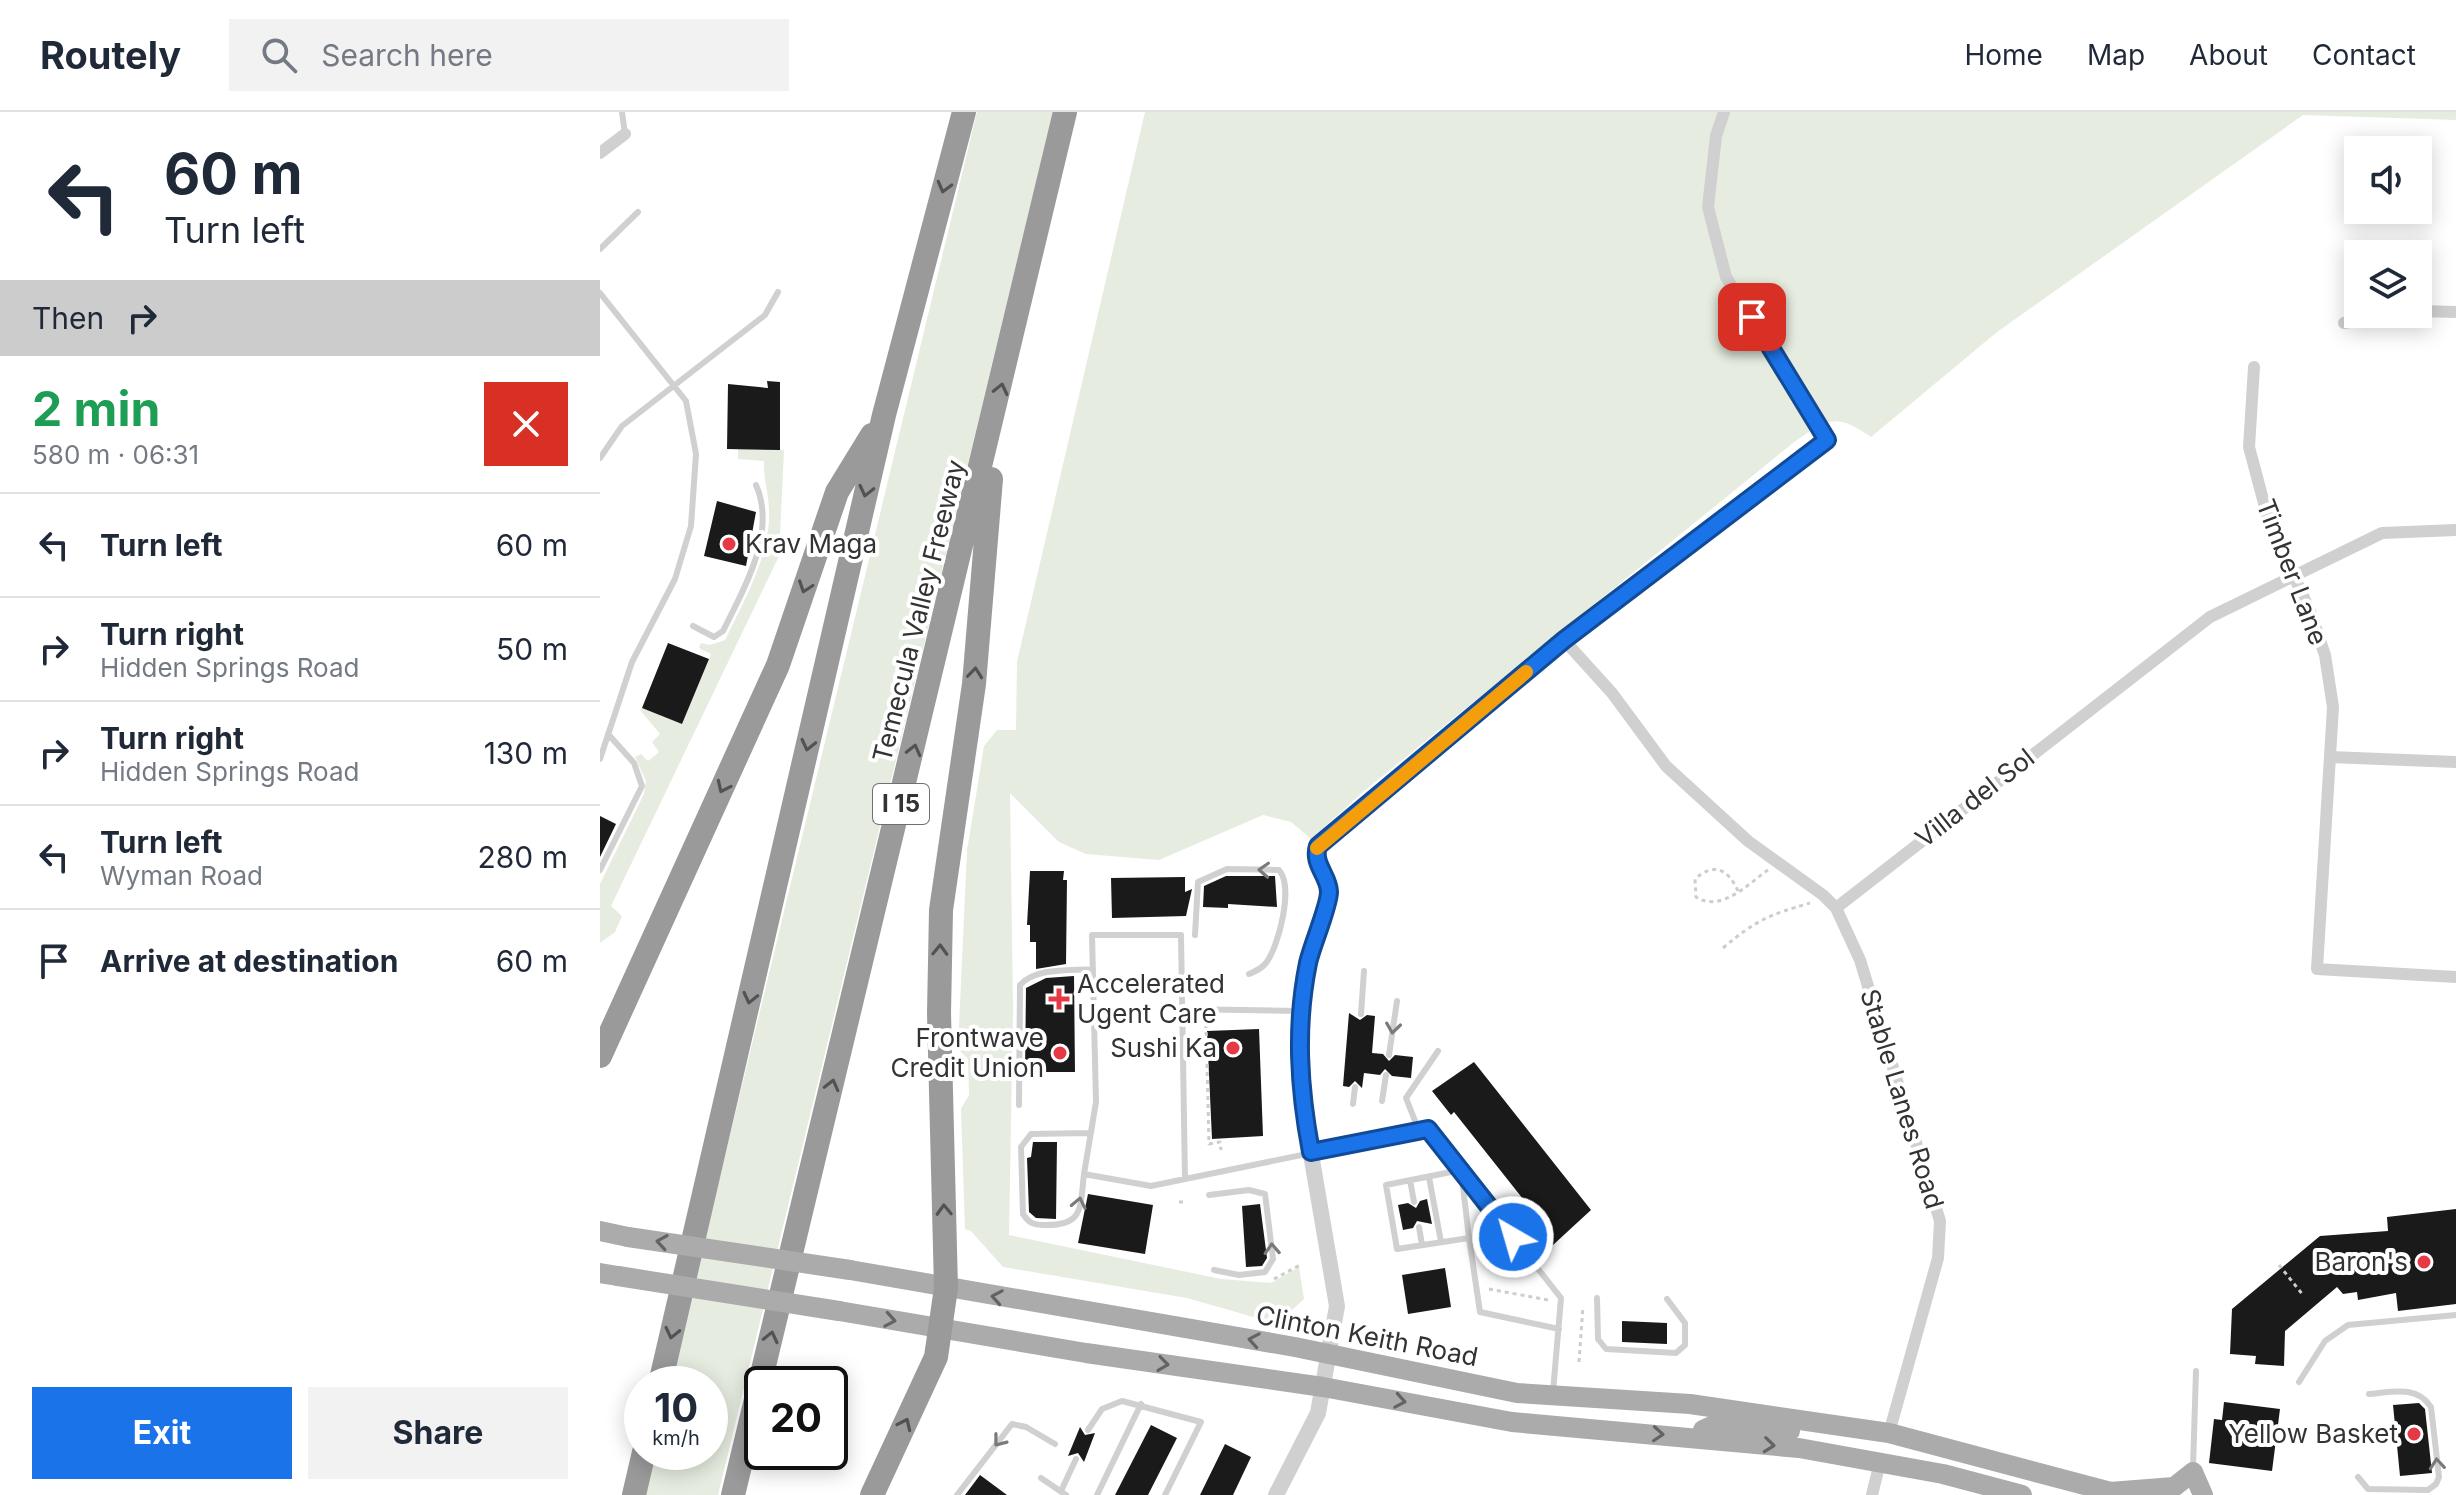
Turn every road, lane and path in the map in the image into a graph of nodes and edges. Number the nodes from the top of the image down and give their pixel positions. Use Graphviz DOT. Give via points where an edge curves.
graph roads {
  1 [pos="622,112"];
  2 [pos="964,112"];
  3 [pos="1065,112"];
  4 [pos="1724,112"];
  5 [pos="625,134"];
  6 [pos="600,153"];
  7 [pos="638,212"];
  8 [pos="600,249"];
  9 [pos="778,292"];
  10 [pos="600,293"];
  11 [pos="2432,311"];
  12 [pos="2456,312"];
  13 [pos="2254,367"];
  14 [pos="674,385"];
  15 [pos="884,415"];
  16 [pos="994,421"];
  17 [pos="600,458"];
  18 [pos="756,485"];
  19 [pos="2456,530"];
  20 [pos="2293,574"];
  21 [pos="693,626"];
  22 [pos="1564,640"];
  23 [pos="608,734"];
  24 [pos="2330,757"];
  25 [pos="600,759"];
  26 [pos="2456,762"];
  27 [pos="1778,864"];
  28 [pos="1320,869"];
  29 [pos="600,870"];
  30 [pos="1738,891"];
  31 [pos="1823,895"];
  32 [pos="1836,908"];
  33 [pos="1195,935"];
  34 [pos="1723,948"];
  35 [pos="1093,969"];
  36 [pos="1364,971"];
  37 [pos="1249,974"];
  38 [pos="2456,977"];
  39 [pos="1397,1001"];
  40 [pos="1182,1009"];
  41 [pos="1300,1011"];
  42 [pos="1361,1014"];
  43 [pos="1206,1024"];
  44 [pos="1438,1051"];
  45 [pos="1389,1055"];
  46 [pos="600,1056"];
  47 [pos="1386,1075"];
  48 [pos="1355,1087"];
  49 [pos="1382,1101"];
  50 [pos="1353,1104"];
  51 [pos="1019,1105"];
  52 [pos="1419,1131"];
  53 [pos="1090,1133"];
  54 [pos="1221,1150"];
  55 [pos="1311,1152"];
  56 [pos="1461,1170"];
  57 [pos="1084,1174"];
  58 [pos="1429,1177"];
  59 [pos="1185,1179"];
  60 [pos="1410,1180"];
  61 [pos="1209,1195"];
  62 [pos="1179,1202"];
  63 [pos="1187,1202"];
  64 [pos="1414,1202"];
  65 [pos="1419,1227"];
  66 [pos="600,1231"];
  67 [pos="1469,1238"];
  68 [pos="1441,1242"];
  69 [pos="1422,1245"];
  70 [pos="2279,1265"];
  71 [pos="1214,1270"];
  72 [pos="609,1274"];
  73 [pos="946,1288"];
  74 [pos="1489,1289"];
  75 [pos="2303,1295"];
  76 [pos="1597,1298"];
  77 [pos="1667,1299"];
  78 [pos="1548,1300"];
  79 [pos="1583,1306"];
  80 [pos="2456,1315"];
  81 [pos="1559,1329"];
  82 [pos="940,1330"];
  83 [pos="1330,1354"];
  84 [pos="1579,1362"];
  85 [pos="664,1366"];
  86 [pos="2196,1371"];
  87 [pos="2299,1382"];
  88 [pos="1323,1387"];
  89 [pos="2369,1394"];
  90 [pos="1553,1396"];
  91 [pos="1141,1404"];
  92 [pos="1088,1430"];
  93 [pos="1889,1433"];
  94 [pos="1691,1436"];
  95 [pos="1055,1444"];
  96 [pos="1076,1459"];
  97 [pos="1880,1462"];
  98 [pos="2019,1467"];
  99 [pos="640,1470"];
  100 [pos="2193,1472"];
  101 [pos="2358,1477"];
  102 [pos="1041,1478"];
  103 [pos="1064,1493"];
  104 [pos="2116,1494"];
  105 [pos="634,1495"];
  106 [pos="733,1495"];
  107 [pos="872,1495"];
  108 [pos="957,1495"];
  109 [pos="1097,1495"];
  110 [pos="1165,1495"];
  111 [pos="1276,1495"];
  112 [pos="1872,1495"];
  113 [pos="2022,1495"];
  114 [pos="2203,1495"];
  1 -- 5 [label="lane"];
  2 -- 15 [label="highway, one-way"];
  16 -- 3 [label="highway, Temecula Valley Freeway / I 15, one-way"];
  4 -- 22 [label="street" via="1708,207 1726,277 1827,440"];
  5 -- 6 [label="street"];
  7 -- 8 [label="lane"];
  9 -- 14 [label="lane" via="765,315"];
  10 -- 14 [label="lane"];
  11 -- 12 [label="street"];
  13 -- 20 [label="street, Timber Lane" via="2249,447 2269,522"];
  14 -- 17 [label="lane" via="622,426"];
  14 -- 23 [label="lane" via="686,401 696,454 691,526 675,579 632,662"];
  15 -- 46 [label="highway, one-way" via="837,492 778,665"];
  15 -- 85 [label="highway, one-way"];
  73 -- 16 [label="highway, one-way" via="941,910 974,684"];
  106 -- 16 [label="highway, Temecula Valley Freeway / I 15, one-way"];
  18 -- 21 [label="lane" via="765,505 753,570 723,631 714,637"];
  19 -- 20 [label="street, Villa del Sol" via="2382,533"];
  20 -- 24 [label="street, Timber Lane" via="2325,655 2333,707"];
  20 -- 32 [label="street, Villa del Sol" via="2210,617"];
  22 -- 27 [label="street" via="1666,766"];
  22 -- 28 [label="street" via="1318,846"];
  23 -- 25 [label="lane"];
  23 -- 29 [label="lane" via="642,779"];
  24 -- 26 [label="street"];
  24 -- 38 [label="street, Timber Lane" via="2317,969"];
  27 -- 30 [label="path"];
  27 -- 31 [label="street"];
  28 -- 41 [label="street" via="1329,891"];
  30 -- 30 [label="path" via="1709,904 1696,897 1695,879 1720,869 1731,876"];
  31 -- 32 [label="street"];
  31 -- 34 [label="path" via="1774,912"];
  32 -- 93 [label="street, Stable Lanes Road" via="1860,960 1940,1221 1938,1258"];
  37 -- 33 [label="lane, one-way" via="1268,961 1288,892 1279,870 1227,869 1198,882"];
  35 -- 40 [label="lane" via="1092,935 1181,935"];
  35 -- 51 [label="lane" via="1049,972 1020,985"];
  35 -- 53 [label="lane" via="1096,1102"];
  36 -- 42 [label="lane"];
  39 -- 45 [label="lane, one-way"];
  40 -- 41 [label="lane"];
  40 -- 59 [label="lane"];
  41 -- 55 [label="street" via="1301,1079"];
  43 -- 54 [label="path" via="1209,1144 1220,1142"];
  44 -- 52 [label="lane" via="1406,1098"];
  47 -- 49 [label="lane"];
  48 -- 50 [label="lane"];
  52 -- 55 [label="lane"];
  52 -- 56 [label="lane" via="1428,1129"];
  53 -- 57 [label="lane"];
  53 -- 57 [label="lane, one-way" via="1031,1134 1025,1140 1021,1161 1027,1221 1072,1221"];
  55 -- 59 [label="lane"];
  55 -- 83 [label="street" via="1337,1306"];
  56 -- 58 [label="lane"];
  56 -- 67 [label="lane"];
  56 -- 81 [label="lane" via="1561,1298"];
  57 -- 59 [label="lane" via="1151,1186"];
  58 -- 60 [label="lane"];
  58 -- 68 [label="lane"];
  60 -- 64 [label="lane"];
  60 -- 69 [label="lane" via="1386,1185 1397,1249"];
  71 -- 61 [label="lane, one-way" via="1239,1275 1265,1272 1273,1259 1265,1194 1249,1190"];
  62 -- 63 [label="path"];
  65 -- 69 [label="lane"];
  73 -- 66 [label="main road, Clinton Keith Road, one-way, bridge"];
  67 -- 68 [label="lane"];
  67 -- 81 [label="lane" via="1480,1312"];
  68 -- 69 [label="lane"];
  70 -- 75 [label="path"];
  72 -- 82 [label="main road, one-way, bridge"];
  73 -- 82 [label="highway"];
  83 -- 73 [label="main road, Clinton Keith Road, one-way"];
  74 -- 78 [label="path"];
  76 -- 77 [label="lane" via="1598,1339 1606,1349 1676,1353 1685,1345 1685,1323"];
  79 -- 84 [label="path"];
  80 -- 87 [label="lane" via="2348,1325 2325,1341"];
  81 -- 90 [label="lane"];
  82 -- 88 [label="main road, one-way"];
  107 -- 82 [label="highway, one-way" via="936,1357"];
  83 -- 88 [label="street"];
  83 -- 90 [label="main road, Clinton Keith Road"];
  86 -- 100 [label="lane"];
  88 -- 94 [label="main road, one-way" via="1512,1422"];
  88 -- 111 [label="street" via="1316,1417"];
  101 -- 89 [label="lane, one-way" via="2368,1489 2428,1490 2436,1484 2431,1407 2411,1390"];
  90 -- 93 [label="main road, Clinton Keith Road" via="1690,1404"];
  91 -- 92 [label="lane" via="1108,1404"];
  91 -- 109 [label="lane"];
  91 -- 110 [label="lane" via="1201,1422"];
  93 -- 94 [label="main road" via="1877,1443 1769,1428 1712,1426"];
  93 -- 98 [label="main road, Clinton Keith Road"];
  94 -- 97 [label="main road, one-way"];
  95 -- 108 [label="lane, one-way" via="1012,1424"];
  96 -- 103 [label="lane"];
  97 -- 98 [label="main road" via="1883,1456 1910,1452 1989,1470"];
  97 -- 112 [label="street"];
  97 -- 113 [label="main road"];
  98 -- 104 [label="main road, Clinton Keith Road"];
  99 -- 105 [label="highway"];
  100 -- 104 [label="main road, Clinton Keith Road" via="2174,1487"];
  100 -- 114 [label="main road"];
  102 -- 103 [label="lane"];
}
